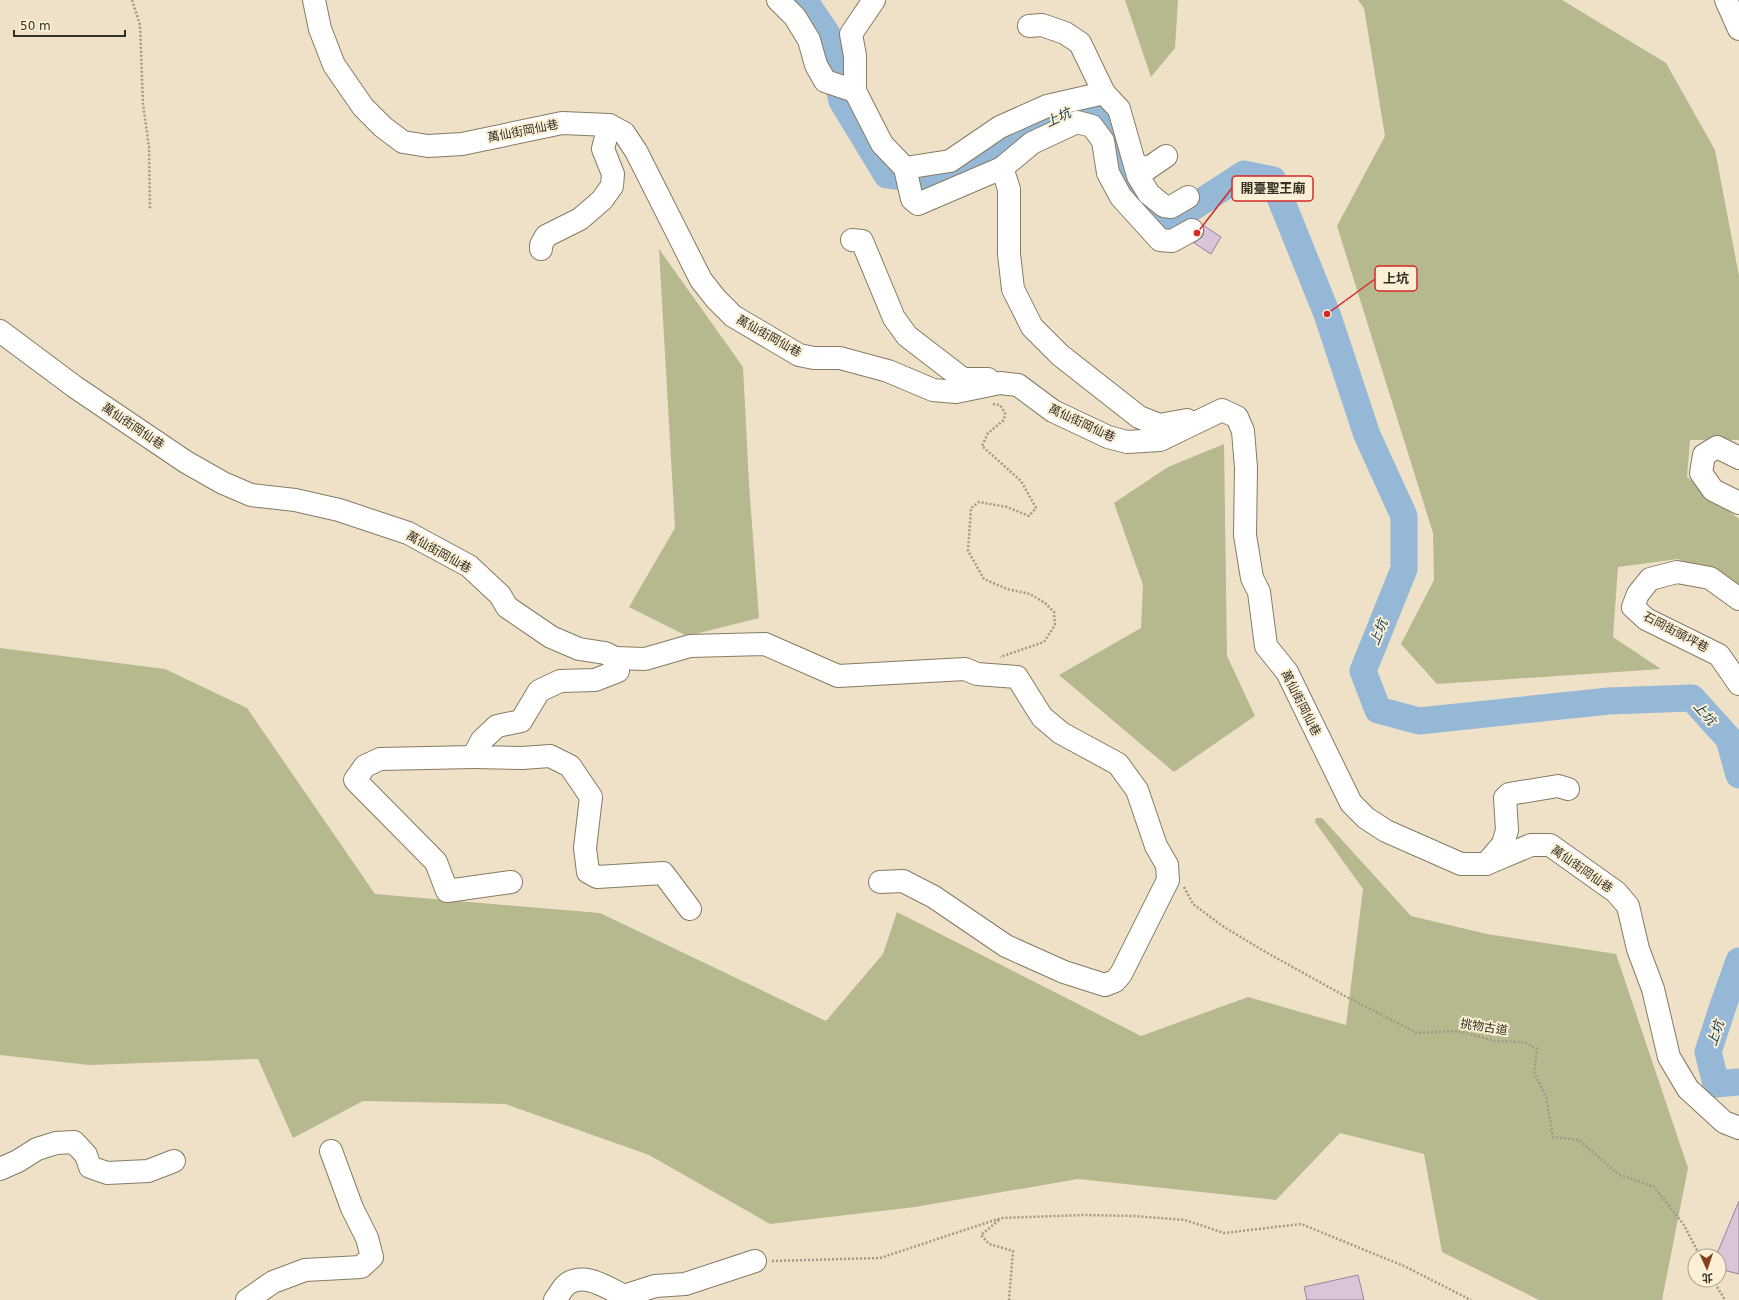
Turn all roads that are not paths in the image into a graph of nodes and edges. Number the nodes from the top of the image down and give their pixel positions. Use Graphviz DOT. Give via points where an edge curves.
graph roads {
  1 [pos="314,0"];
  2 [pos="778,0"];
  3 [pos="874,0"];
  4 [pos="1726,0"];
  5 [pos="1029,26"];
  6 [pos="1739,29"];
  7 [pos="855,91"];
  8 [pos="1104,93"];
  9 [pos="609,125"];
  10 [pos="1166,156"];
  11 [pos="1135,164"];
  12 [pos="905,168"];
  13 [pos="1002,168"];
  14 [pos="1188,197"];
  15 [pos="1192,230"];
  16 [pos="852,240"];
  17 [pos="541,249"];
  18 [pos="0,331"];
  19 [pos="1000,383"];
  20 [pos="1205,417"];
  21 [pos="1739,458"];
  22 [pos="1739,503"];
  23 [pos="1739,599"];
  24 [pos="615,658"];
  25 [pos="1739,684"];
  26 [pos="473,757"];
  27 [pos="1568,789"];
  28 [pos="1486,864"];
  29 [pos="511,882"];
  30 [pos="880,882"];
  31 [pos="690,909"];
  32 [pos="1739,1128"];
  33 [pos="331,1151"];
  34 [pos="174,1161"];
  35 [pos="0,1169"];
  36 [pos="755,1261"];
  37 [pos="247,1300"];
  38 [pos="555,1300"];
  1 -- 9 [label="street, 萬仙街岡仙巷" via="320,29 334,65 363,107 403,142 428,146 462,144 562,123"];
  2 -- 7 [label="street" via="795,17 809,40 816,65 825,81"];
  3 -- 7 [label="street" via="851,34 855,56"];
  4 -- 6 [label="street"];
  5 -- 8 [label="street" via="1042,25 1065,33 1080,43"];
  7 -- 12 [label="street" via="882,144"];
  8 -- 11 [label="street" via="1119,109"];
  8 -- 12 [label="street" via="1048,106 1000,127 950,161"];
  9 -- 17 [label="street" via="603,149 613,174 612,186 602,200 580,219 546,236 540,246"];
  9 -- 19 [label="street, 萬仙街岡仙巷" via="624,134 636,151 701,280 733,316 799,355 840,358 888,371 933,390 956,392"];
  10 -- 11 [label="street" via="1147,169"];
  11 -- 14 [label="street" via="1138,176 1149,194 1164,206 1171,207"];
  12 -- 13 [label="street" via="912,200 918,204"];
  13 -- 15 [label="street" via="1032,143 1051,134 1077,122 1092,126 1103,141 1108,174 1121,197 1160,240 1172,241"];
  13 -- 20 [label="street" via="1009,189 1009,254 1013,289 1032,327 1060,355 1139,417 1160,425"];
  16 -- 19 [label="street" via="862,241 894,318 907,336 963,379 993,379"];
  18 -- 24 [label="street, 萬仙街岡仙巷" via="75,387 186,462 223,483 252,495 295,500 340,510 408,533 470,566 500,595 507,607 551,637 579,649 605,653"];
  19 -- 20 [label="street, 萬仙街岡仙巷" via="1018,385 1053,411 1108,437 1127,442 1160,440"];
  20 -- 28 [label="street, 萬仙街岡仙巷" via="1222,410 1237,417 1243,431 1246,468 1245,535 1252,578 1259,592 1266,646 1287,672 1351,803 1366,818 1386,831 1460,864"];
  21 -- 22 [label="street" via="1717,447 1704,455 1701,473 1713,490"];
  23 -- 25 [label="street, 石岡街頭坪巷" via="1710,578 1677,572 1650,579 1638,594 1633,607 1646,619 1718,655"];
  24 -- 26 [label="street" via="618,671 595,680 560,681 539,691 521,722 497,726 482,740"];
  24 -- 30 [label="street, 萬仙街岡仙巷" via="645,660 690,646 765,644 838,676 966,669 978,674 1018,677 1042,717 1061,733 1118,764 1137,790 1156,846 1167,865 1168,880 1121,974 1115,981 1105,985 1064,972 1006,946 934,897 903,881"];
  26 -- 29 [label="street" via="380,759 365,766 355,780 436,862 447,891"];
  26 -- 31 [label="street" via="550,756 570,766 591,798 585,848 588,872 598,877 663,873"];
  27 -- 28 [label="street" via="1558,786 1509,794 1506,798 1507,830 1503,844"];
  28 -- 32 [label="street, 萬仙街岡仙巷" via="1531,845 1550,845 1616,892 1628,906 1638,949 1653,988 1669,1057 1688,1089 1724,1122"];
  33 -- 37 [label="street" via="352,1208 367,1238 372,1257 361,1267 305,1270 273,1282"];
  34 -- 35 [label="street" via="148,1171 107,1173 90,1167 86,1155 74,1142 56,1143 37,1149"];
  36 -- 38 [label="street" via="685,1284 655,1286 624,1296 587,1280 576,1281 565,1286"];
}
